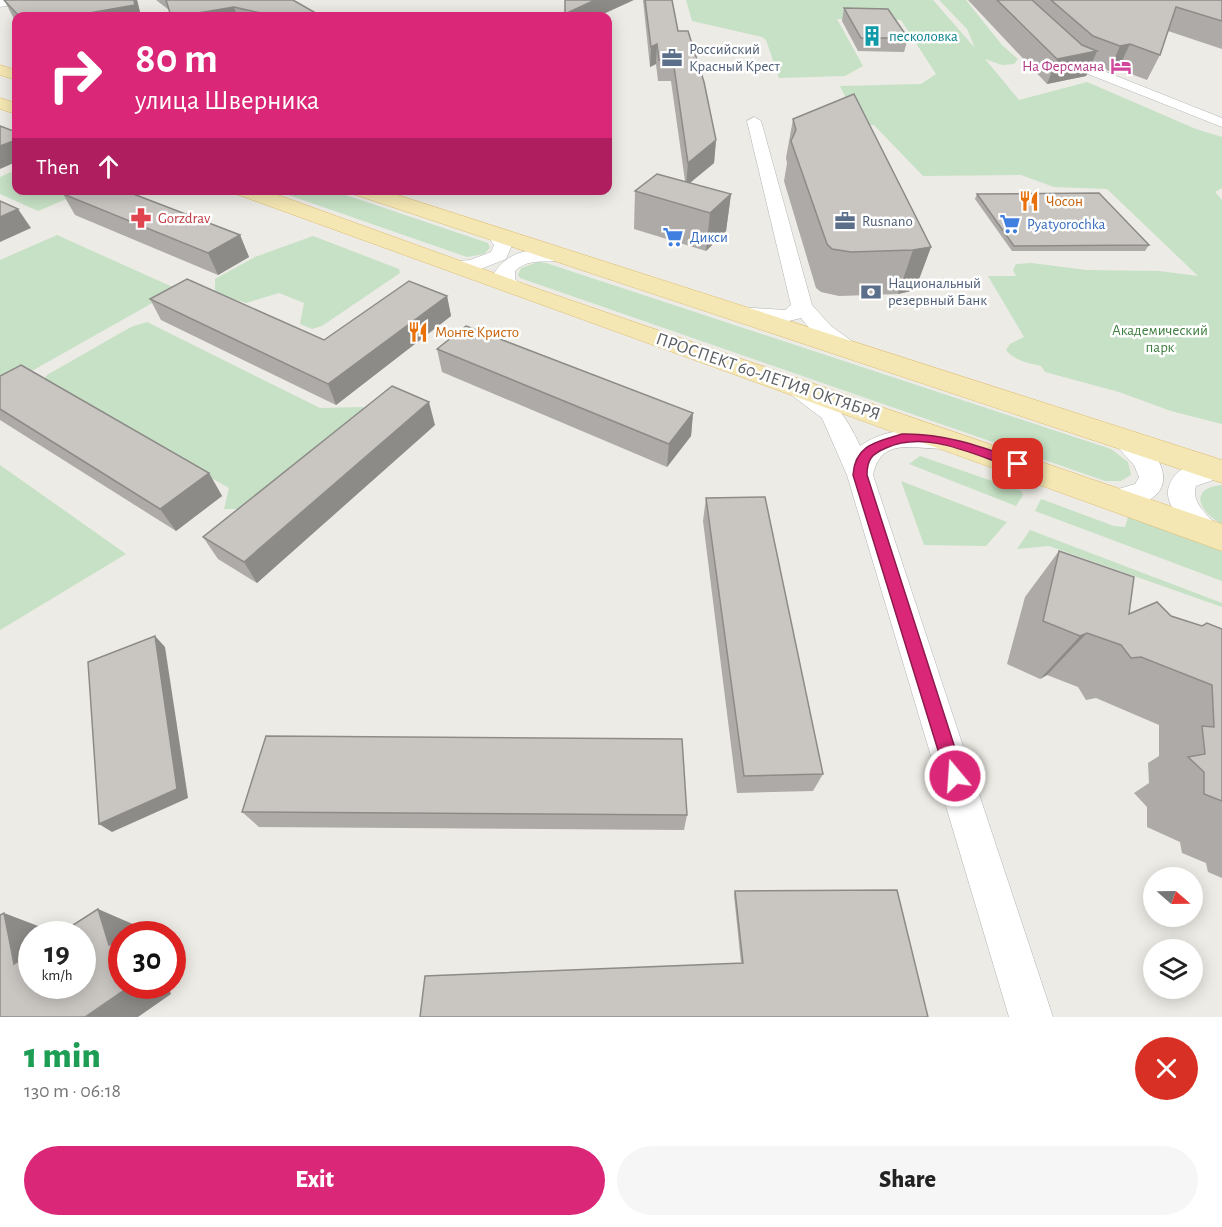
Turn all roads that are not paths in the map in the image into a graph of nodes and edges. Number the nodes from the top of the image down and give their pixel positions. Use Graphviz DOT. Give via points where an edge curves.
graph roads {
  1 [pos="16,0"];
  2 [pos="1009,0"];
  3 [pos="0,3"];
  4 [pos="754,121"];
  5 [pos="1222,123"];
  6 [pos="257,195"];
  7 [pos="375,195"];
  8 [pos="497,236"];
  9 [pos="555,256"];
  10 [pos="453,266"];
  11 [pos="518,289"];
  12 [pos="802,306"];
  13 [pos="725,311"];
  14 [pos="859,355"];
  15 [pos="792,385"];
  16 [pos="1123,440"];
  17 [pos="956,443"];
  18 [pos="1218,471"];
  19 [pos="860,475"];
  20 [pos="1117,499"];
  21 [pos="1215,535"];
  22 [pos="1031,1017"];
  1 -- 3 [label="main road"];
  2 -- 5 [label="street" via="1077,65"];
  4 -- 12 [label="street"];
  6 -- 10 [label="main road, ПРОСПЕКТ 60-ЛЕТИЯ ОКТЯБРЯ"];
  7 -- 8 [label="main road"];
  8 -- 9 [label="main road"];
  8 -- 10 [label="street, ПРОСПЕКТ 60-ЛЕТИЯ ОКТЯБРЯ" via="503,245 499,255 473,266"];
  9 -- 11 [label="street" via="530,255 509,263 504,273 506,282"];
  9 -- 13 [label="main road"];
  10 -- 11 [label="main road, ПРОСПЕКТ 60-ЛЕТИЯ ОКТЯБРЯ"];
  11 -- 15 [label="main road, ПРОСПЕКТ 60-ЛЕТИЯ ОКТЯБРЯ"];
  12 -- 13 [label="street" via="785,316"];
  12 -- 14 [label="street" via="823,331"];
  13 -- 14 [label="main road"];
  14 -- 16 [label="main road"];
  15 -- 17 [label="main road, ПРОСПЕКТ 60-ЛЕТИЯ ОКТЯБРЯ"];
  15 -- 19 [label="street" via="830,412"];
  16 -- 18 [label="main road"];
  16 -- 20 [label="street" via="1148,462 1152,484 1145,493"];
  17 -- 19 [label="street" via="925,438 884,444 868,452 861,462"];
  17 -- 20 [label="main road, ПРОСПЕКТ 60-ЛЕТИЯ ОКТЯБРЯ"];
  18 -- 21 [label="street" via="1197,472 1185,479 1181,490 1192,518"];
  19 -- 22 [label="street"];
  20 -- 21 [label="main road, ПРОСПЕКТ 60-ЛЕТИЯ ОКТЯБРЯ"];
}
